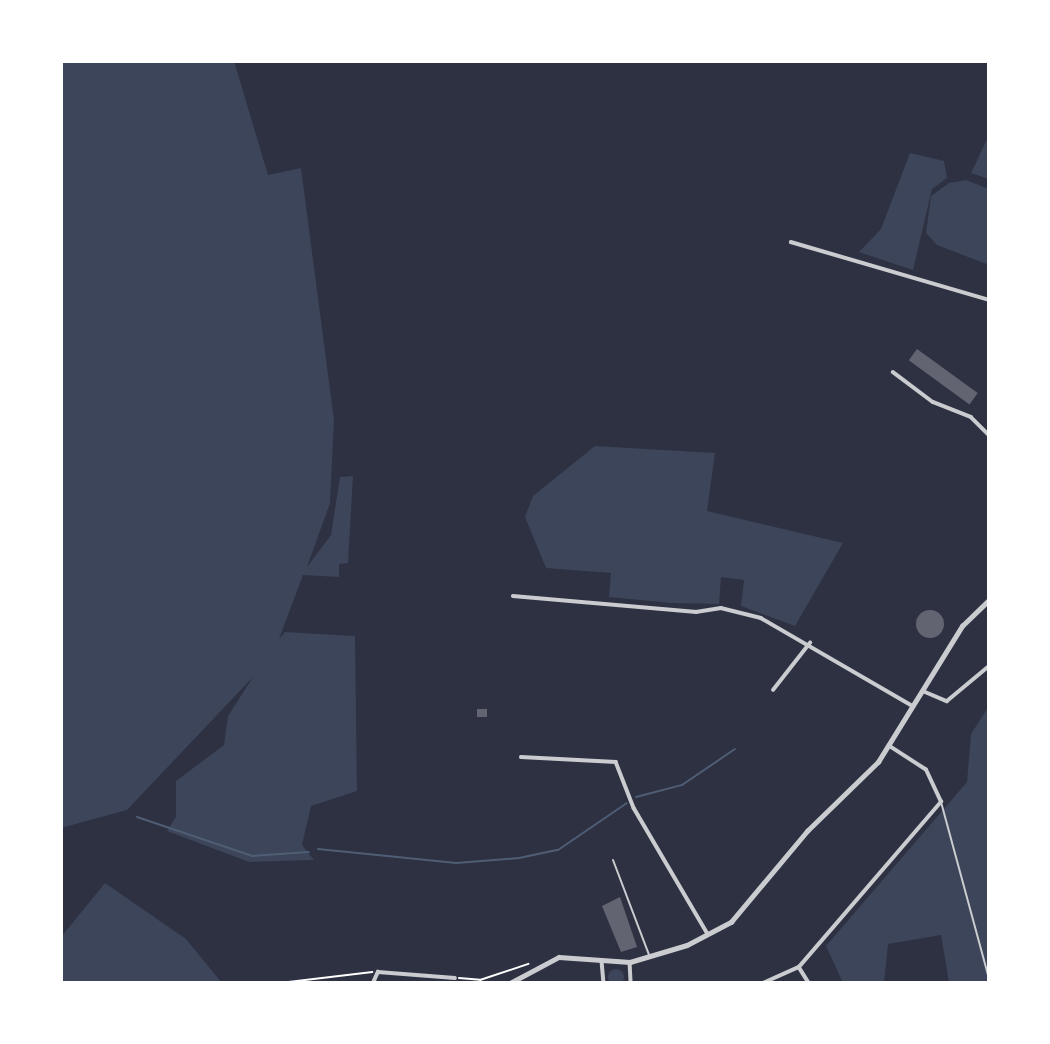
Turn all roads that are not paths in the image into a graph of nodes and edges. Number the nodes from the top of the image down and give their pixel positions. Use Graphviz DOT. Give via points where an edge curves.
graph roads {
  1 [pos="791,242"];
  2 [pos="989,300"];
  3 [pos="893,372"];
  4 [pos="989,435"];
  5 [pos="513,596"];
  6 [pos="988,601"];
  7 [pos="810,643"];
  8 [pos="989,666"];
  9 [pos="773,690"];
  10 [pos="923,691"];
  11 [pos="913,706"];
  12 [pos="889,746"];
  13 [pos="521,757"];
  14 [pos="941,802"];
  15 [pos="613,860"];
  16 [pos="709,935"];
  17 [pos="649,957"];
  18 [pos="602,959"];
  19 [pos="629,962"];
  20 [pos="799,967"];
  21 [pos="455,978"];
  22 [pos="989,979"];
  23 [pos="373,983"];
  24 [pos="510,983"];
  25 [pos="604,983"];
  26 [pos="631,983"];
  27 [pos="763,983"];
  28 [pos="809,983"];
  1 -- 2 [label="street"];
  3 -- 4 [label="street" via="933,402 971,417"];
  5 -- 7 [label="street" via="696,612 721,608 779,624"];
  6 -- 10 [label="street" via="962,626"];
  7 -- 9 [label="street"];
  7 -- 11 [label="street"];
  8 -- 10 [label="street" via="947,701"];
  10 -- 11 [label="street"];
  11 -- 12 [label="street"];
  12 -- 14 [label="street" via="926,770"];
  12 -- 16 [label="street" via="807,831 759,896"];
  13 -- 16 [label="street" via="616,762 647,832"];
  14 -- 20 [label="street"];
  14 -- 22 [label="lane"];
  15 -- 17 [label="lane"];
  16 -- 17 [label="street"];
  17 -- 19 [label="street"];
  18 -- 19 [label="street"];
  18 -- 24 [label="street" via="559,957"];
  18 -- 25 [label="street"];
  19 -- 26 [label="street"];
  20 -- 27 [label="street"];
  20 -- 28 [label="street"];
  21 -- 23 [label="street" via="373,972"];
}
